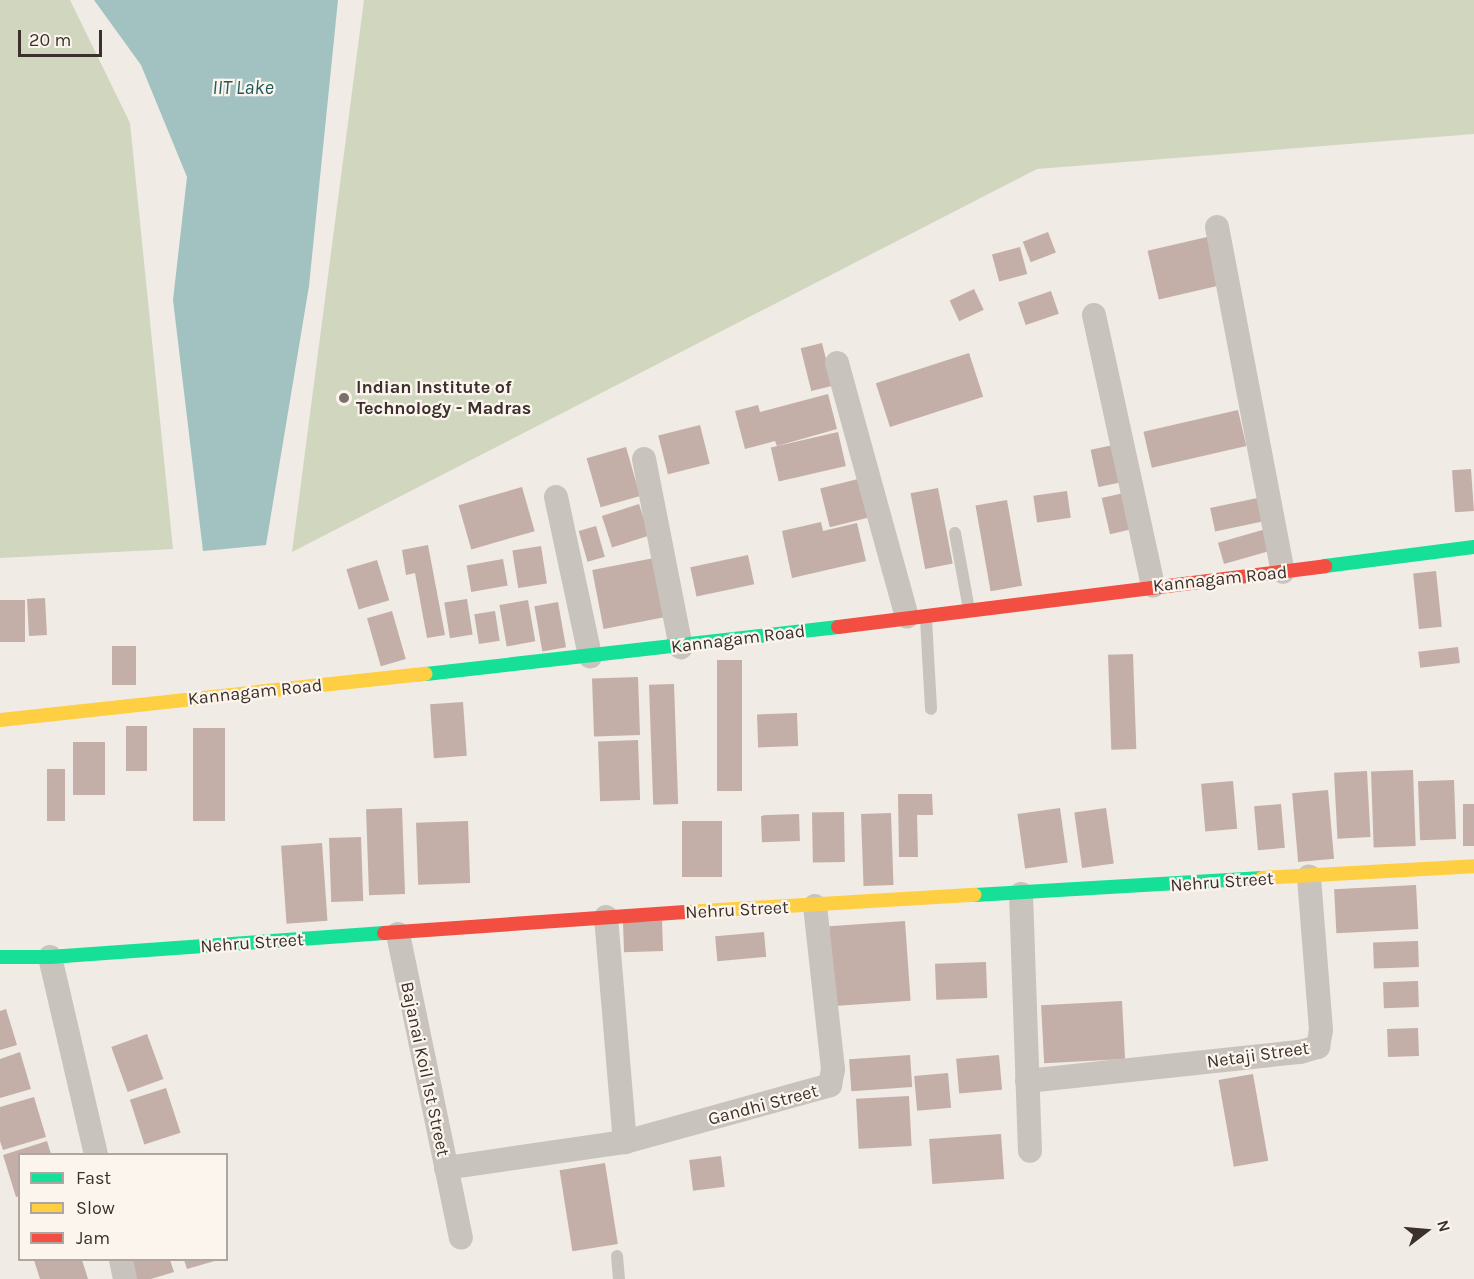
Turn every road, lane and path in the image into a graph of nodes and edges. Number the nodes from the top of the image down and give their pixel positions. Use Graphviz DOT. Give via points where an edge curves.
graph roads {
  1 [pos="1217,227"];
  2 [pos="1094,315"];
  3 [pos="837,363"];
  4 [pos="644,459"];
  5 [pos="556,497"];
  6 [pos="955,533"];
  7 [pos="1474,547"];
  8 [pos="1283,572"];
  9 [pos="1153,586"];
  10 [pos="969,609"];
  11 [pos="916,616"];
  12 [pos="681,647"];
  13 [pos="590,656"];
  14 [pos="932,709"];
  15 [pos="0,720"];
  16 [pos="1474,866"];
  17 [pos="1310,876"];
  18 [pos="1021,894"];
  19 [pos="815,906"];
  20 [pos="606,917"];
  21 [pos="398,934"];
  22 [pos="0,957"];
  23 [pos="50,957"];
  24 [pos="1027,1081"];
  25 [pos="625,1142"];
  26 [pos="1030,1151"];
  27 [pos="96,1153"];
  28 [pos="446,1168"];
  29 [pos="460,1238"];
  30 [pos="617,1256"];
  31 [pos="121,1261"];
  32 [pos="125,1279"];
  33 [pos="619,1279"];
  1 -- 8 [label="street"];
  2 -- 9 [label="street"];
  3 -- 11 [label="street"];
  4 -- 12 [label="street"];
  5 -- 13 [label="street"];
  6 -- 10 [label="lane"];
  7 -- 8 [label="street, Kannagam Road"];
  8 -- 9 [label="street, Kannagam Road"];
  9 -- 10 [label="street, Kannagam Road"];
  10 -- 11 [label="street, Kannagam Road"];
  11 -- 12 [label="street, Kannagam Road"];
  11 -- 14 [label="lane"];
  12 -- 13 [label="street, Kannagam Road"];
  13 -- 15 [label="street, Kannagam Road"];
  16 -- 17 [label="street, Nehru Street"];
  17 -- 18 [label="street, Nehru Street"];
  17 -- 24 [label="street, Netaji Street" via="1321,1030 1318,1047"];
  18 -- 19 [label="street, Nehru Street"];
  18 -- 24 [label="street"];
  19 -- 20 [label="street, Nehru Street"];
  19 -- 25 [label="street, Gandhi Street" via="833,1069 830,1085"];
  20 -- 21 [label="street, Nehru Street"];
  20 -- 25 [label="street"];
  21 -- 23 [label="street, Nehru Street"];
  21 -- 28 [label="street, Bajanai Koil 1st Street"];
  22 -- 23 [label="street, Nehru Street"];
  23 -- 27 [label="street"];
  24 -- 26 [label="street"];
  25 -- 28 [label="street, Bajanai Koil 1st Street"];
  28 -- 29 [label="street"];
  30 -- 33 [label="lane"];
  31 -- 32 [label="street"];
}
